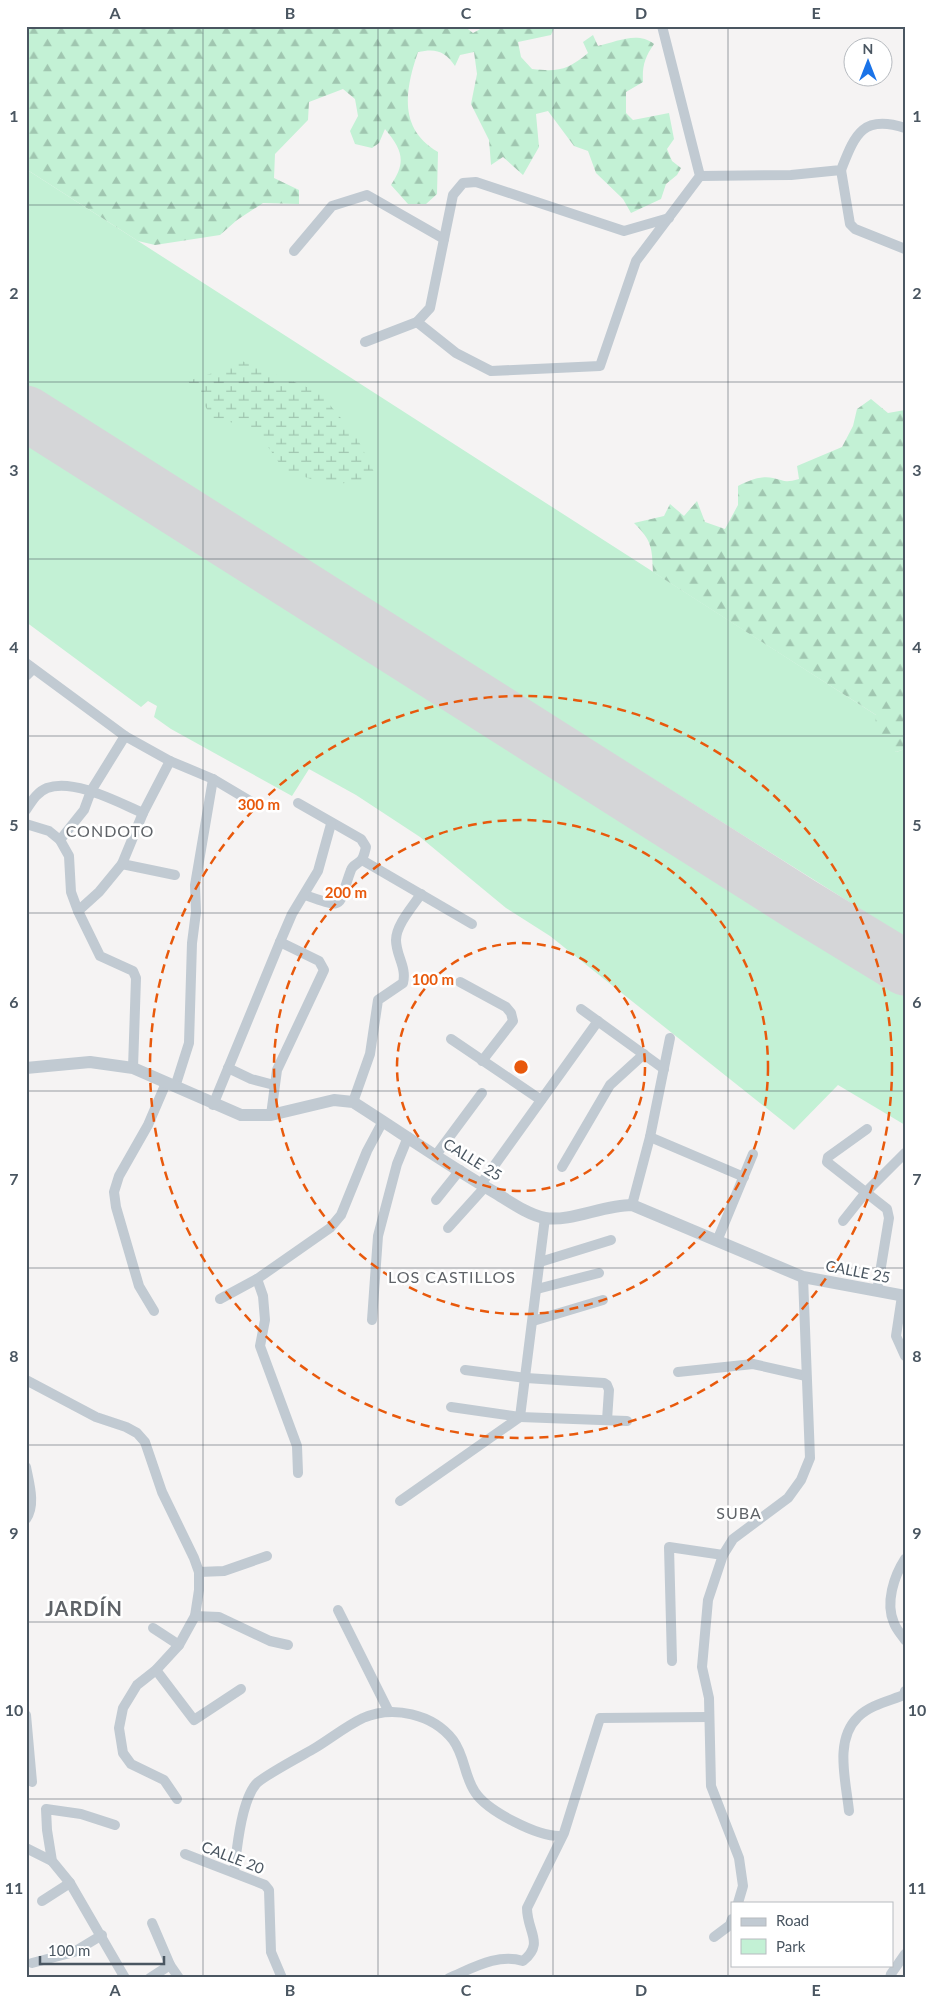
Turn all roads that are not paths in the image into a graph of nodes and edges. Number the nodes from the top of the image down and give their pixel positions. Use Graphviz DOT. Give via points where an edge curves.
graph roads {
  1 [pos="662,26"];
  2 [pos="905,128"];
  3 [pos="841,170"];
  4 [pos="700,176"];
  5 [pos="669,218"];
  6 [pos="444,239"];
  7 [pos="905,249"];
  8 [pos="294,251"];
  9 [pos="418,322"];
  10 [pos="365,342"];
  11 [pos="28,669"];
  12 [pos="125,736"];
  13 [pos="170,761"];
  14 [pos="213,780"];
  15 [pos="91,791"];
  16 [pos="298,803"];
  17 [pos="255,804"];
  18 [pos="26,810"];
  19 [pos="143,813"];
  20 [pos="26,824"];
  21 [pos="331,824"];
  22 [pos="60,840"];
  23 [pos="362,860"];
  24 [pos="122,864"];
  25 [pos="175,874"];
  26 [pos="421,894"];
  27 [pos="305,895"];
  28 [pos="78,911"];
  29 [pos="472,924"];
  30 [pos="280,942"];
  31 [pos="460,982"];
  32 [pos="581,1010"];
  33 [pos="598,1021"];
  34 [pos="670,1038"];
  35 [pos="451,1039"];
  36 [pos="644,1054"];
  37 [pos="482,1060"];
  38 [pos="26,1068"];
  39 [pos="133,1068"];
  40 [pos="228,1068"];
  41 [pos="664,1069"];
  42 [pos="170,1084"];
  43 [pos="274,1085"];
  44 [pos="482,1093"];
  45 [pos="541,1100"];
  46 [pos="353,1102"];
  47 [pos="213,1105"];
  48 [pos="271,1115"];
  49 [pos="383,1121"];
  50 [pos="867,1129"];
  51 [pos="408,1137"];
  52 [pos="650,1137"];
  53 [pos="905,1153"];
  54 [pos="754,1154"];
  55 [pos="436,1155"];
  56 [pos="562,1167"];
  57 [pos="460,1170"];
  58 [pos="744,1176"];
  59 [pos="483,1185"];
  60 [pos="866,1192"];
  61 [pos="436,1200"];
  62 [pos="632,1205"];
  63 [pos="545,1218"];
  64 [pos="843,1221"];
  65 [pos="448,1228"];
  66 [pos="611,1240"];
  67 [pos="717,1241"];
  68 [pos="540,1262"];
  69 [pos="599,1273"];
  70 [pos="803,1277"];
  71 [pos="257,1279"];
  72 [pos="537,1290"];
  73 [pos="878,1291"];
  74 [pos="903,1296"];
  75 [pos="220,1300"];
  76 [pos="603,1300"];
  77 [pos="154,1311"];
  78 [pos="372,1320"];
  79 [pos="533,1321"];
  80 [pos="905,1356"];
  81 [pos="465,1370"];
  82 [pos="678,1372"];
  83 [pos="806,1376"];
  84 [pos="526,1378"];
  85 [pos="26,1380"];
  86 [pos="451,1407"];
  87 [pos="520,1417"];
  88 [pos="607,1420"];
  89 [pos="626,1421"];
  90 [pos="26,1467"];
  91 [pos="298,1473"];
  92 [pos="400,1501"];
  93 [pos="26,1519"];
  94 [pos="723,1555"];
  95 [pos="267,1556"];
  96 [pos="905,1559"];
  97 [pos="199,1572"];
  98 [pos="338,1610"];
  99 [pos="194,1616"];
  100 [pos="153,1628"];
  101 [pos="905,1640"];
  102 [pos="179,1645"];
  103 [pos="288,1645"];
  104 [pos="672,1661"];
  105 [pos="156,1670"];
  106 [pos="242,1689"];
  107 [pos="904,1694"];
  108 [pos="389,1712"];
  109 [pos="26,1715"];
  110 [pos="708,1717"];
  111 [pos="32,1782"];
  112 [pos="177,1799"];
  113 [pos="849,1811"];
  114 [pos="115,1826"];
  115 [pos="560,1836"];
  116 [pos="26,1848"];
  117 [pos="185,1854"];
  118 [pos="52,1861"];
  119 [pos="234,1872"];
  120 [pos="70,1883"];
  121 [pos="42,1901"];
  122 [pos="738,1902"];
  123 [pos="731,1922"];
  124 [pos="152,1923"];
  125 [pos="102,1935"];
  126 [pos="714,1937"];
  127 [pos="905,1954"];
  128 [pos="32,1963"];
  129 [pos="170,1965"];
  130 [pos="125,1978"];
  131 [pos="150,1978"];
  132 [pos="179,1978"];
  133 [pos="282,1978"];
  134 [pos="449,1978"];
  135 [pos="890,1978"];
  1 -- 4 [label="street"];
  2 -- 3 [label="street" via="878,123 861,129"];
  3 -- 4 [label="street" via="791,175"];
  3 -- 7 [label="street" via="850,224"];
  4 -- 5 [label="street"];
  5 -- 6 [label="street" via="624,231 476,182 463,183 453,195"];
  5 -- 9 [label="street" via="636,262 600,366 491,371 456,353"];
  6 -- 8 [label="street" via="367,195 332,206"];
  6 -- 9 [label="street" via="430,308"];
  9 -- 10 [label="street"];
  11 -- 12 [label="street"];
  12 -- 13 [label="street"];
  12 -- 15 [label="street"];
  13 -- 14 [label="street"];
  13 -- 19 [label="street"];
  14 -- 17 [label="street"];
  14 -- 42 [label="street" via="195,886 189,1043"];
  15 -- 18 [label="street" via="56,786 46,788 36,795"];
  15 -- 19 [label="street"];
  15 -- 22 [label="street" via="84,810"];
  16 -- 21 [label="street"];
  19 -- 24 [label="street"];
  20 -- 22 [label="street" via="49,832"];
  21 -- 23 [label="street" via="364,843"];
  21 -- 27 [label="street" via="318,871"];
  22 -- 28 [label="street" via="69,856 71,892"];
  23 -- 26 [label="street"];
  23 -- 27 [label="street" via="352,867 342,900 337,904 331,905"];
  24 -- 25 [label="street"];
  24 -- 28 [label="street"];
  26 -- 29 [label="street"];
  26 -- 46 [label="street" via="396,939 406,973 403,983 378,1000 370,1054"];
  27 -- 30 [label="street" via="292,914"];
  28 -- 39 [label="street" via="100,956 122,964 136,978"];
  30 -- 40 [label="street"];
  30 -- 43 [label="street" via="320,961 324,970 277,1070"];
  31 -- 37 [label="street" via="506,1007 511,1013 512,1021"];
  32 -- 33 [label="street"];
  33 -- 36 [label="street"];
  33 -- 45 [label="street"];
  34 -- 41 [label="street"];
  35 -- 37 [label="street"];
  36 -- 41 [label="street"];
  36 -- 56 [label="street" via="610,1085"];
  37 -- 45 [label="street"];
  38 -- 39 [label="street" via="90,1062"];
  39 -- 42 [label="street"];
  40 -- 43 [label="street"];
  40 -- 47 [label="street"];
  41 -- 52 [label="street"];
  42 -- 47 [label="street"];
  42 -- 77 [label="street" via="119,1176 114,1192 139,1286"];
  43 -- 48 [label="street"];
  44 -- 55 [label="street"];
  45 -- 59 [label="street"];
  46 -- 48 [label="street" via="334,1100"];
  46 -- 49 [label="street, CALLE 25"];
  47 -- 48 [label="street" via="241,1115"];
  49 -- 51 [label="street, CALLE 25"];
  49 -- 71 [label="street" via="367,1151 341,1216 330,1228"];
  50 -- 60 [label="street" via="827,1160"];
  51 -- 55 [label="street, CALLE 25"];
  51 -- 78 [label="street" via="396,1164 378,1236"];
  52 -- 58 [label="street"];
  52 -- 62 [label="street"];
  53 -- 60 [label="street"];
  54 -- 58 [label="street"];
  55 -- 57 [label="street, CALLE 25"];
  57 -- 59 [label="street, CALLE 25"];
  57 -- 61 [label="street"];
  58 -- 67 [label="street"];
  59 -- 63 [label="street, CALLE 25" via="519,1207"];
  59 -- 65 [label="street"];
  60 -- 64 [label="street"];
  60 -- 73 [label="street" via="889,1214"];
  62 -- 63 [label="street, CALLE 25" via="614,1205 565,1217"];
  62 -- 67 [label="street, CALLE 25"];
  63 -- 68 [label="street"];
  66 -- 68 [label="street"];
  67 -- 70 [label="street, CALLE 25"];
  68 -- 72 [label="street"];
  69 -- 72 [label="street"];
  70 -- 73 [label="street, CALLE 25"];
  70 -- 83 [label="street"];
  71 -- 75 [label="street"];
  71 -- 91 [label="street" via="263,1296 265,1320 260,1346 297,1446"];
  72 -- 79 [label="street"];
  73 -- 74 [label="street, CALLE 25"];
  74 -- 80 [label="street" via="896,1336"];
  76 -- 79 [label="street"];
  79 -- 84 [label="street"];
  81 -- 84 [label="street"];
  82 -- 83 [label="street" via="753,1364"];
  83 -- 94 [label="street" via="810,1458 801,1480 788,1498 733,1539"];
  84 -- 87 [label="street"];
  84 -- 88 [label="street" via="604,1383 609,1390"];
  85 -- 97 [label="street" via="96,1417 137,1433 145,1442 162,1492"];
  86 -- 87 [label="street"];
  87 -- 88 [label="street"];
  87 -- 92 [label="street"];
  88 -- 89 [label="street"];
  90 -- 93 [label="street" via="32,1503"];
  94 -- 104 [label="street" via="668,1546"];
  94 -- 110 [label="street" via="708,1600 702,1667 709,1698"];
  95 -- 97 [label="street" via="224,1571"];
  96 -- 101 [label="street" via="896,1572 892,1590 893,1622"];
  97 -- 99 [label="street"];
  98 -- 108 [label="street"];
  99 -- 102 [label="street"];
  99 -- 103 [label="street" via="219,1617 270,1641"];
  100 -- 102 [label="street"];
  102 -- 105 [label="street"];
  105 -- 106 [label="street" via="194,1720"];
  105 -- 112 [label="street" via="137,1685 123,1708 119,1728 123,1753 131,1764 164,1780"];
  107 -- 113 [label="street" via="859,1716 850,1727 843,1748"];
  108 -- 115 [label="street" via="417,1716 434,1723 452,1739 464,1757 468,1781 476,1795 517,1825"];
  108 -- 119 [label="street" via="364,1718 256,1784 241,1818"];
  109 -- 111 [label="street"];
  110 -- 115 [label="street" via="600,1718 564,1832"];
  110 -- 122 [label="street" via="711,1786 739,1858 743,1886"];
  114 -- 118 [label="street" via="81,1814 46,1810"];
  115 -- 134 [label="street" via="557,1850 527,1908 527,1920 536,1945 533,1954 523,1961 510,1957 488,1962"];
  116 -- 118 [label="street"];
  117 -- 119 [label="street, CALLE 20"];
  118 -- 120 [label="street"];
  119 -- 133 [label="street, CALLE 20" via="265,1885 269,1890 271,1952"];
  120 -- 121 [label="street"];
  120 -- 125 [label="street"];
  123 -- 126 [label="street"];
  124 -- 129 [label="street"];
  125 -- 128 [label="street" via="74,1952"];
  125 -- 130 [label="street"];
  127 -- 135 [label="street"];
  129 -- 131 [label="street"];
  129 -- 132 [label="street"];
}
